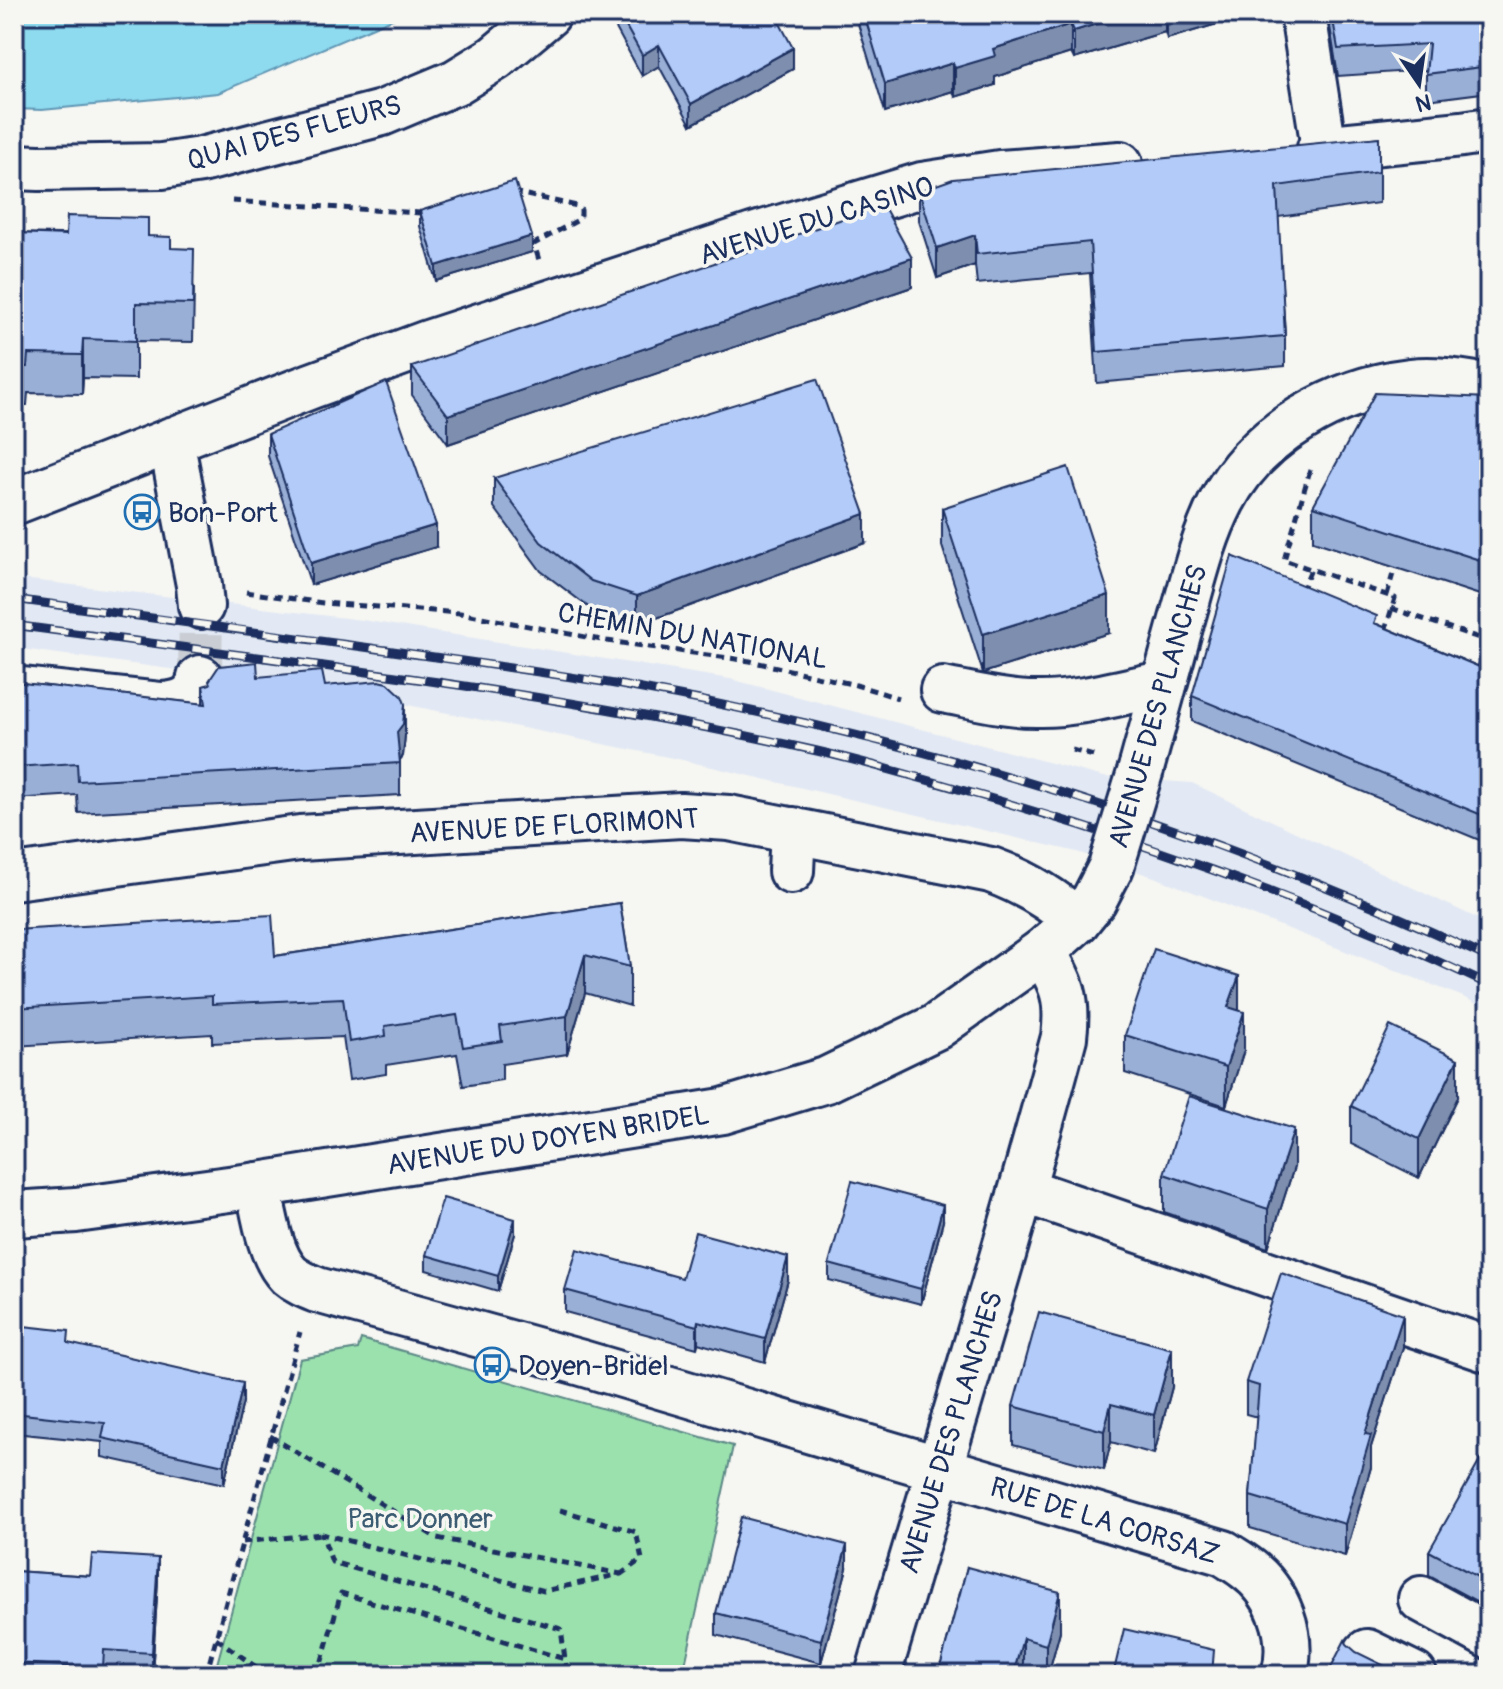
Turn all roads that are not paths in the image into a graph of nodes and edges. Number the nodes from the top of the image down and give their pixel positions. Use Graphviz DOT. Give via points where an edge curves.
graph roads {
  1 [pos="548,14"];
  2 [pos="1303,14"];
  3 [pos="1489,130"];
  4 [pos="1324,148"];
  5 [pos="1278,152"];
  6 [pos="1155,161"];
  7 [pos="14,167"];
  8 [pos="1489,387"];
  9 [pos="171,440"];
  10 [pos="14,502"];
  11 [pos="200,596"];
  12 [pos="200,678"];
  13 [pos="1164,684"];
  14 [pos="14,689"];
  15 [pos="926,696"];
  16 [pos="14,877"];
  17 [pos="1077,921"];
  18 [pos="1043,951"];
  19 [pos="258,1185"];
  20 [pos="1023,1190"];
  21 [pos="14,1214"];
  22 [pos="1489,1350"];
  23 [pos="938,1469"];
  24 [pos="1421,1599"];
  25 [pos="1489,1636"];
  26 [pos="1367,1652"];
  27 [pos="878,1675"];
  28 [pos="1284,1675"];
  29 [pos="1414,1675"];
  1 -- 7 [label="street, QUAI DES FLEURS" via="456,82 382,113 162,166"];
  2 -- 4 [label="street"];
  3 -- 4 [label="street"];
  4 -- 5 [label="street"];
  6 -- 9 [label="street, AVENUE DU CASINO" via="922,185 428,343"];
  8 -- 13 [label="street, AVENUE DES PLANCHES" via="1413,381 1372,388 1323,406 1251,459 1223,498 1203,543"];
  9 -- 10 [label="street, AVENUE DU CASINO"];
  9 -- 11 [label="street"];
  12 -- 14 [label="street" via="191,697 179,704"];
  13 -- 15 [label="street" via="1063,703"];
  13 -- 17 [label="street, AVENUE DES PLANCHES, bridge" via="1111,867"];
  16 -- 17 [label="street, AVENUE DE FLORIMONT" via="300,838 681,815 729,818 792,850 991,870 1036,890"];
  17 -- 18 [label="street, AVENUE DES PLANCHES"];
  18 -- 19 [label="street, AVENUE DU DOYEN BRIDEL" via="936,1027 826,1080 723,1111"];
  18 -- 20 [label="street, AVENUE DES PLANCHES" via="1065,996 1067,1015"];
  19 -- 21 [label="street, AVENUE DU DOYEN BRIDEL"];
  19 -- 23 [label="street, RUE DE LA CORSAZ" via="273,1247 287,1273 395,1329 582,1363"];
  20 -- 22 [label="street"];
  20 -- 23 [label="street, AVENUE DES PLANCHES"];
  23 -- 27 [label="street, AVENUE DES PLANCHES"];
  23 -- 28 [label="street, RUE DE LA CORSAZ" via="1224,1553 1248,1568 1283,1618 1288,1645"];
  24 -- 25 [label="street"];
  26 -- 29 [label="street"];
}
